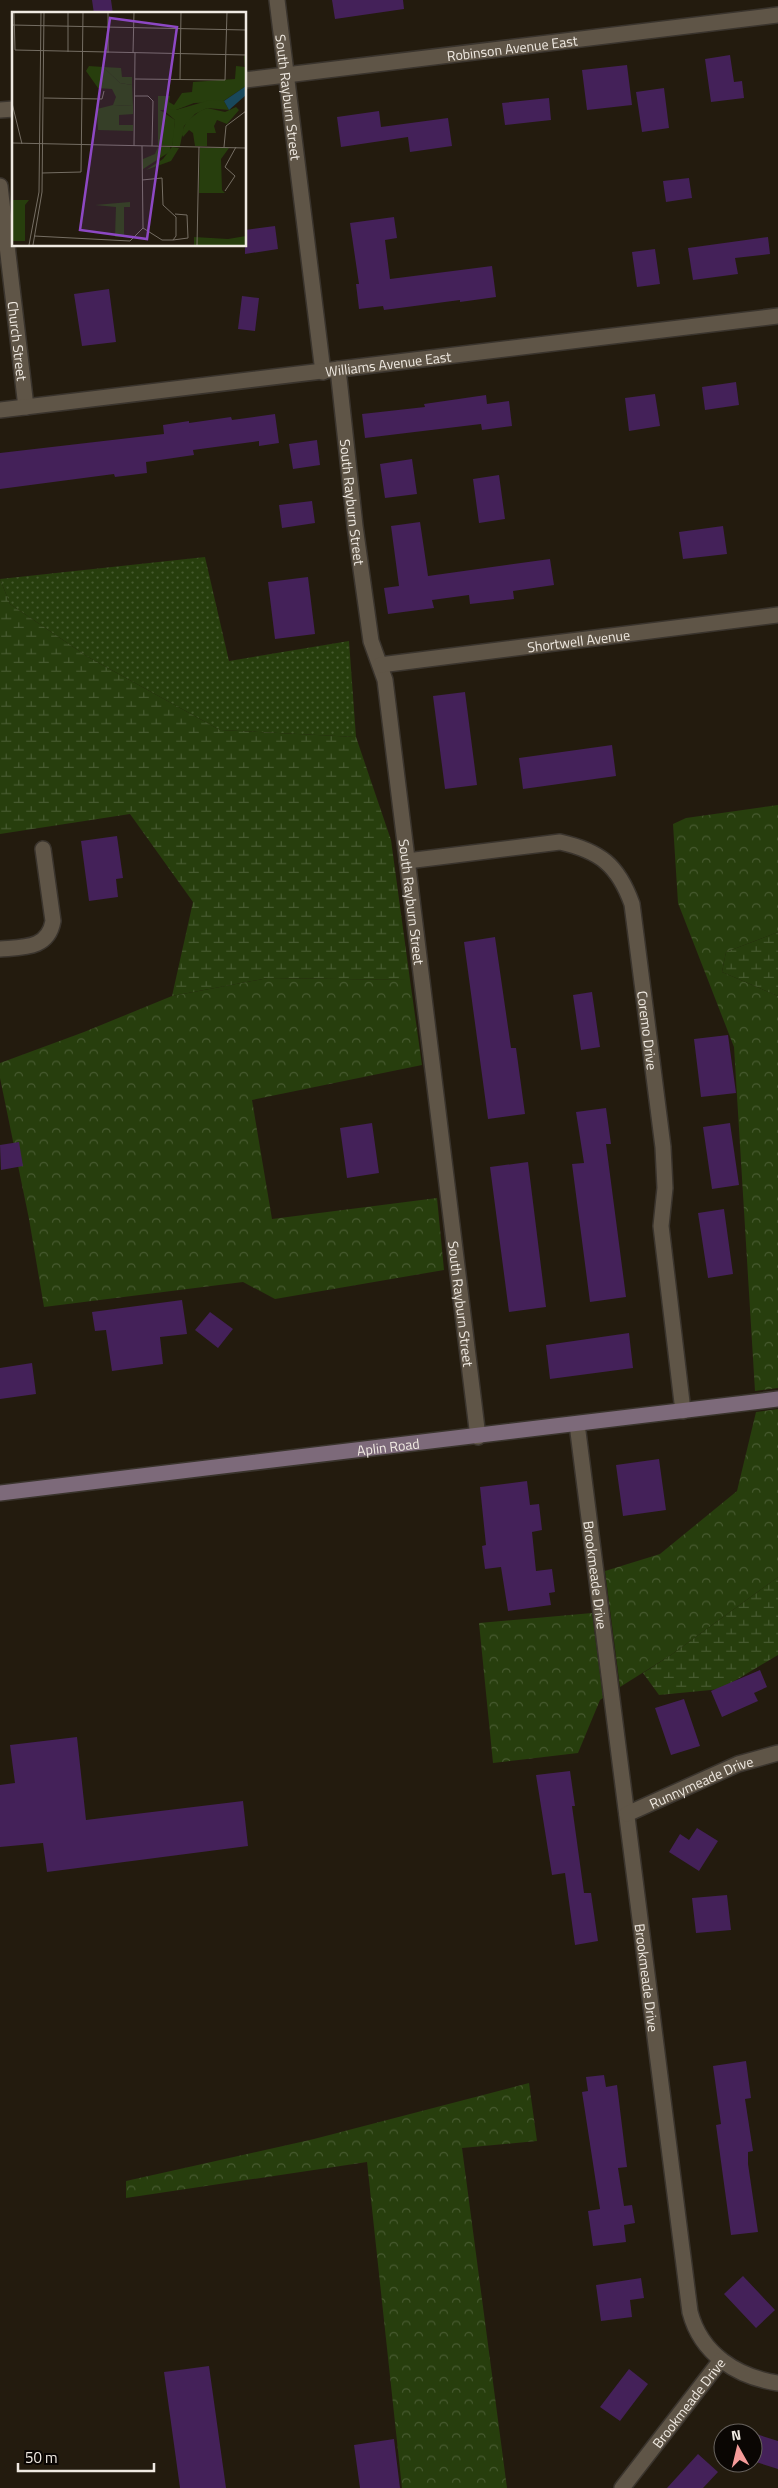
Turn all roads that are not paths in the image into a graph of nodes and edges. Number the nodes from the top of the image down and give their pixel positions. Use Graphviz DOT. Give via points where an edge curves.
graph roads {
  1 [pos="277,0"];
  2 [pos="778,15"];
  3 [pos="286,75"];
  4 [pos="246,80"];
  5 [pos="0,186"];
  6 [pos="778,316"];
  7 [pos="338,369"];
  8 [pos="323,372"];
  9 [pos="26,407"];
  10 [pos="0,410"];
  11 [pos="778,615"];
  12 [pos="380,665"];
  13 [pos="43,850"];
  14 [pos="407,861"];
  15 [pos="0,949"];
  16 [pos="778,1398"];
  17 [pos="683,1410"];
  18 [pos="577,1424"];
  19 [pos="478,1437"];
  20 [pos="0,1493"];
  21 [pos="778,1754"];
  22 [pos="627,1814"];
  23 [pos="721,2360"];
  24 [pos="778,2383"];
  25 [pos="622,2488"];
  1 -- 3 [label="street, South Rayburn Street"];
  2 -- 3 [label="street, Robinson Avenue East"];
  3 -- 4 [label="street, Robinson Avenue East"];
  3 -- 8 [label="street, South Rayburn Street"];
  5 -- 9 [label="street, Church Street"];
  6 -- 7 [label="street, Williams Avenue East"];
  7 -- 8 [label="street, Williams Avenue East"];
  7 -- 12 [label="street, South Rayburn Street" via="368,622"];
  8 -- 9 [label="street, Williams Avenue East"];
  9 -- 10 [label="street, Williams Avenue East"];
  11 -- 12 [label="street, Shortwell Avenue"];
  12 -- 14 [label="street, South Rayburn Street" via="385,680"];
  13 -- 15 [label="street" via="54,921 51,932 40,943"];
  14 -- 17 [label="street, Coremo Drive" via="560,842 596,854 618,874 625,886 632,904 663,1147 665,1188 662,1226"];
  14 -- 19 [label="street, South Rayburn Street"];
  16 -- 17 [label="street, Aplin Road"];
  17 -- 18 [label="street, Aplin Road"];
  18 -- 19 [label="street, Aplin Road"];
  18 -- 22 [label="street, Brookmeade Drive"];
  19 -- 20 [label="street, Aplin Road"];
  21 -- 22 [label="street, Runnymeade Drive" via="738,1764"];
  22 -- 23 [label="street, Brookmeade Drive" via="690,2312 697,2332"];
  23 -- 24 [label="street" via="752,2378"];
  23 -- 25 [label="street, Brookmeade Drive"];
}
